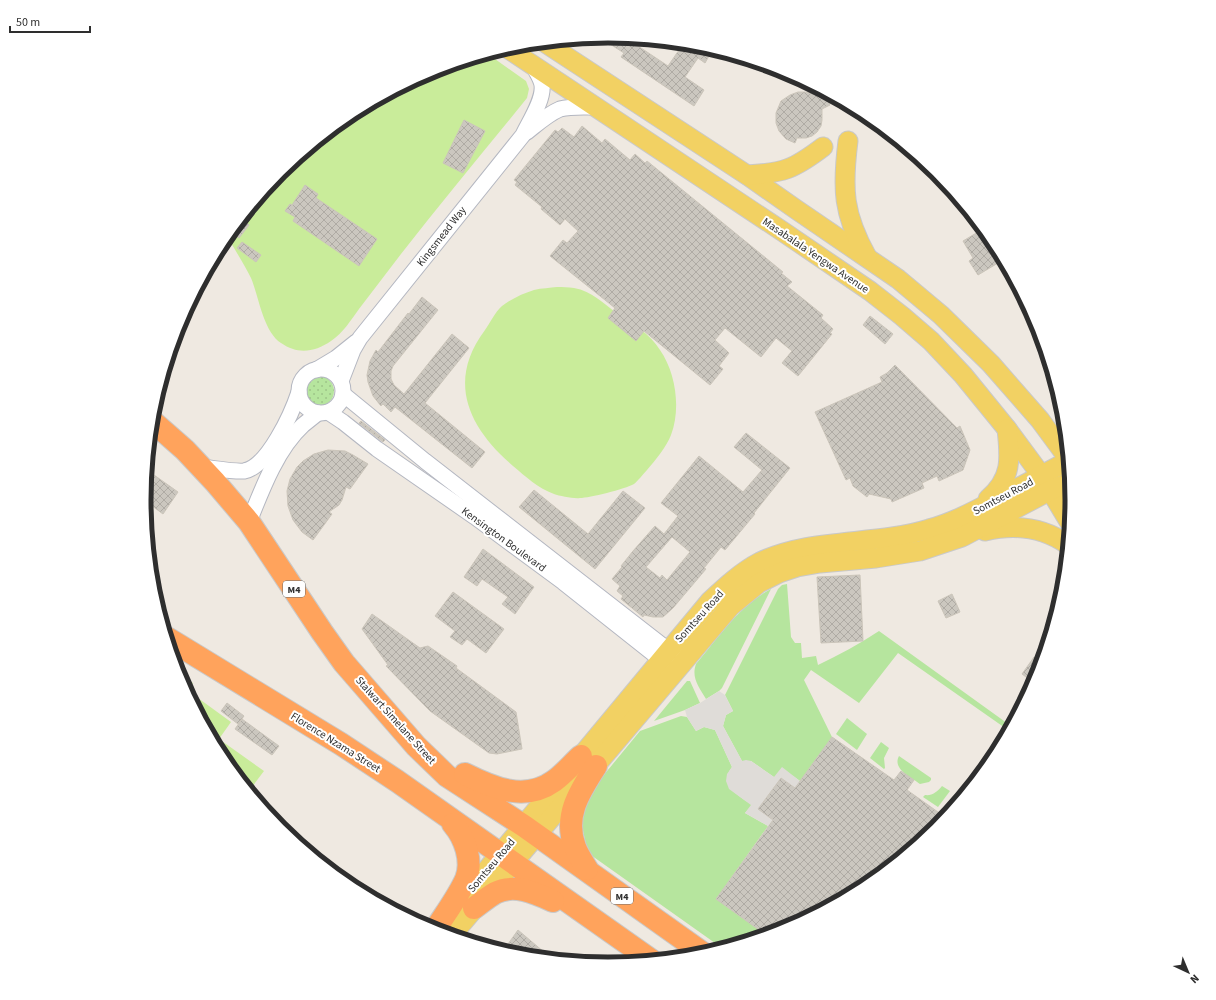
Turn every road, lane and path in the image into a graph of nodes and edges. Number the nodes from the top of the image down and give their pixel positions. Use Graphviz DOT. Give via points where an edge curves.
graph roads {
  1 [pos="551,47"];
  2 [pos="514,53"];
  3 [pos="533,66"];
  4 [pos="595,107"];
  5 [pos="523,135"];
  6 [pos="848,141"];
  7 [pos="823,147"];
  8 [pos="747,175"];
  9 [pos="868,259"];
  10 [pos="360,338"];
  11 [pos="316,370"];
  12 [pos="342,387"];
  13 [pos="299,392"];
  14 [pos="323,413"];
  15 [pos="1040,420"];
  16 [pos="157,426"];
  17 [pos="1007,429"];
  18 [pos="1059,430"];
  19 [pos="1062,450"];
  20 [pos="1064,465"];
  21 [pos="201,467"];
  22 [pos="1064,482"];
  23 [pos="1046,483"];
  24 [pos="1065,514"];
  25 [pos="249,522"];
  26 [pos="959,529"];
  27 [pos="1063,541"];
  28 [pos="174,642"];
  29 [pos="665,655"];
  30 [pos="680,667"];
  31 [pos="416,746"];
  32 [pos="589,761"];
  33 [pos="445,815"];
  34 [pos="530,830"];
  35 [pos="506,859"];
  36 [pos="590,873"];
  37 [pos="474,908"];
  38 [pos="438,924"];
  39 [pos="440,925"];
  40 [pos="455,931"];
  41 [pos="620,938"];
  42 [pos="696,948"];
  43 [pos="644,955"];
  1 -- 8 [label="main road"];
  2 -- 3 [label="main road, Masabalala Yengwa Avenue"];
  3 -- 4 [label="main road, Masabalala Yengwa Avenue"];
  3 -- 5 [label="street, Kingsmead Way" via="542,87 541,96"];
  4 -- 5 [label="street, Kingsmead Way" via="560,109"];
  4 -- 17 [label="main road, Masabalala Yengwa Avenue" via="782,231 902,316 931,341 963,375"];
  5 -- 10 [label="street, Kingsmead Way"];
  6 -- 9 [label="main road" via="845,168 846,205 854,231"];
  7 -- 8 [label="main road" via="789,169"];
  8 -- 9 [label="main road"];
  9 -- 15 [label="main road" via="898,279 941,315 991,364"];
  10 -- 11 [label="street, Kingsmead Way" via="336,358"];
  10 -- 12 [label="street, Kingsmead Way" via="353,350"];
  11 -- 12 [label="street" via="333,372"];
  11 -- 13 [label="street" via="302,380"];
  12 -- 14 [label="street" via="339,405"];
  12 -- 29 [label="street, Kensington Boulevard" via="420,457"];
  13 -- 14 [label="street" via="300,398 310,411"];
  13 -- 21 [label="street" via="280,435 256,466 244,471"];
  14 -- 25 [label="street" via="303,425 289,441 268,476"];
  14 -- 29 [label="street, Kensington Boulevard" via="343,422"];
  15 -- 18 [label="main road"];
  15 -- 19 [label="main road"];
  16 -- 21 [label="highway, Stalwart Simelane Street / M4"];
  17 -- 23 [label="main road, Masabalala Yengwa Avenue"];
  17 -- 26 [label="main road" via="1009,461 1004,481"];
  20 -- 23 [label="main road, Somtseu Road"];
  21 -- 25 [label="highway, Stalwart Simelane Street / M4"];
  22 -- 23 [label="main road, Somtseu Road"];
  23 -- 24 [label="main road, Masabalala Yengwa Avenue"];
  23 -- 26 [label="main road, Somtseu Road"];
  25 -- 31 [label="highway, Stalwart Simelane Street / M4" via="344,663"];
  26 -- 27 [label="main road" via="1022,527 1045,532"];
  26 -- 29 [label="main road, Somtseu Road" via="929,529 793,550 760,562 710,601"];
  26 -- 30 [label="main road, Somtseu Road" via="920,551 820,563 779,573 759,583 730,608"];
  28 -- 33 [label="highway, Florence Nzama Street" via="341,744"];
  29 -- 30 [label="street, Kensington Boulevard"];
  29 -- 32 [label="main road, Somtseu Road"];
  30 -- 32 [label="main road, Somtseu Road"];
  31 -- 32 [label="highway" via="438,754 461,772 481,782 512,792 528,792 542,788"];
  31 -- 34 [label="highway, Stalwart Simelane Street / M4" via="447,776"];
  32 -- 34 [label="main road, Somtseu Road"];
  32 -- 36 [label="highway" via="571,827 575,848"];
  33 -- 35 [label="highway, Florence Nzama Street"];
  33 -- 38 [label="highway" via="464,841 469,866 466,878"];
  34 -- 35 [label="main road, Somtseu Road"];
  34 -- 36 [label="highway, Stalwart Simelane Street / M4"];
  35 -- 37 [label="main road, Somtseu Road"];
  35 -- 39 [label="main road, Somtseu Road"];
  35 -- 41 [label="highway"];
  36 -- 42 [label="highway, Stalwart Simelane Street / M4"];
  37 -- 40 [label="main road, Somtseu Road"];
  37 -- 41 [label="highway" via="504,889 524,890 557,903"];
  41 -- 43 [label="highway"];
}
